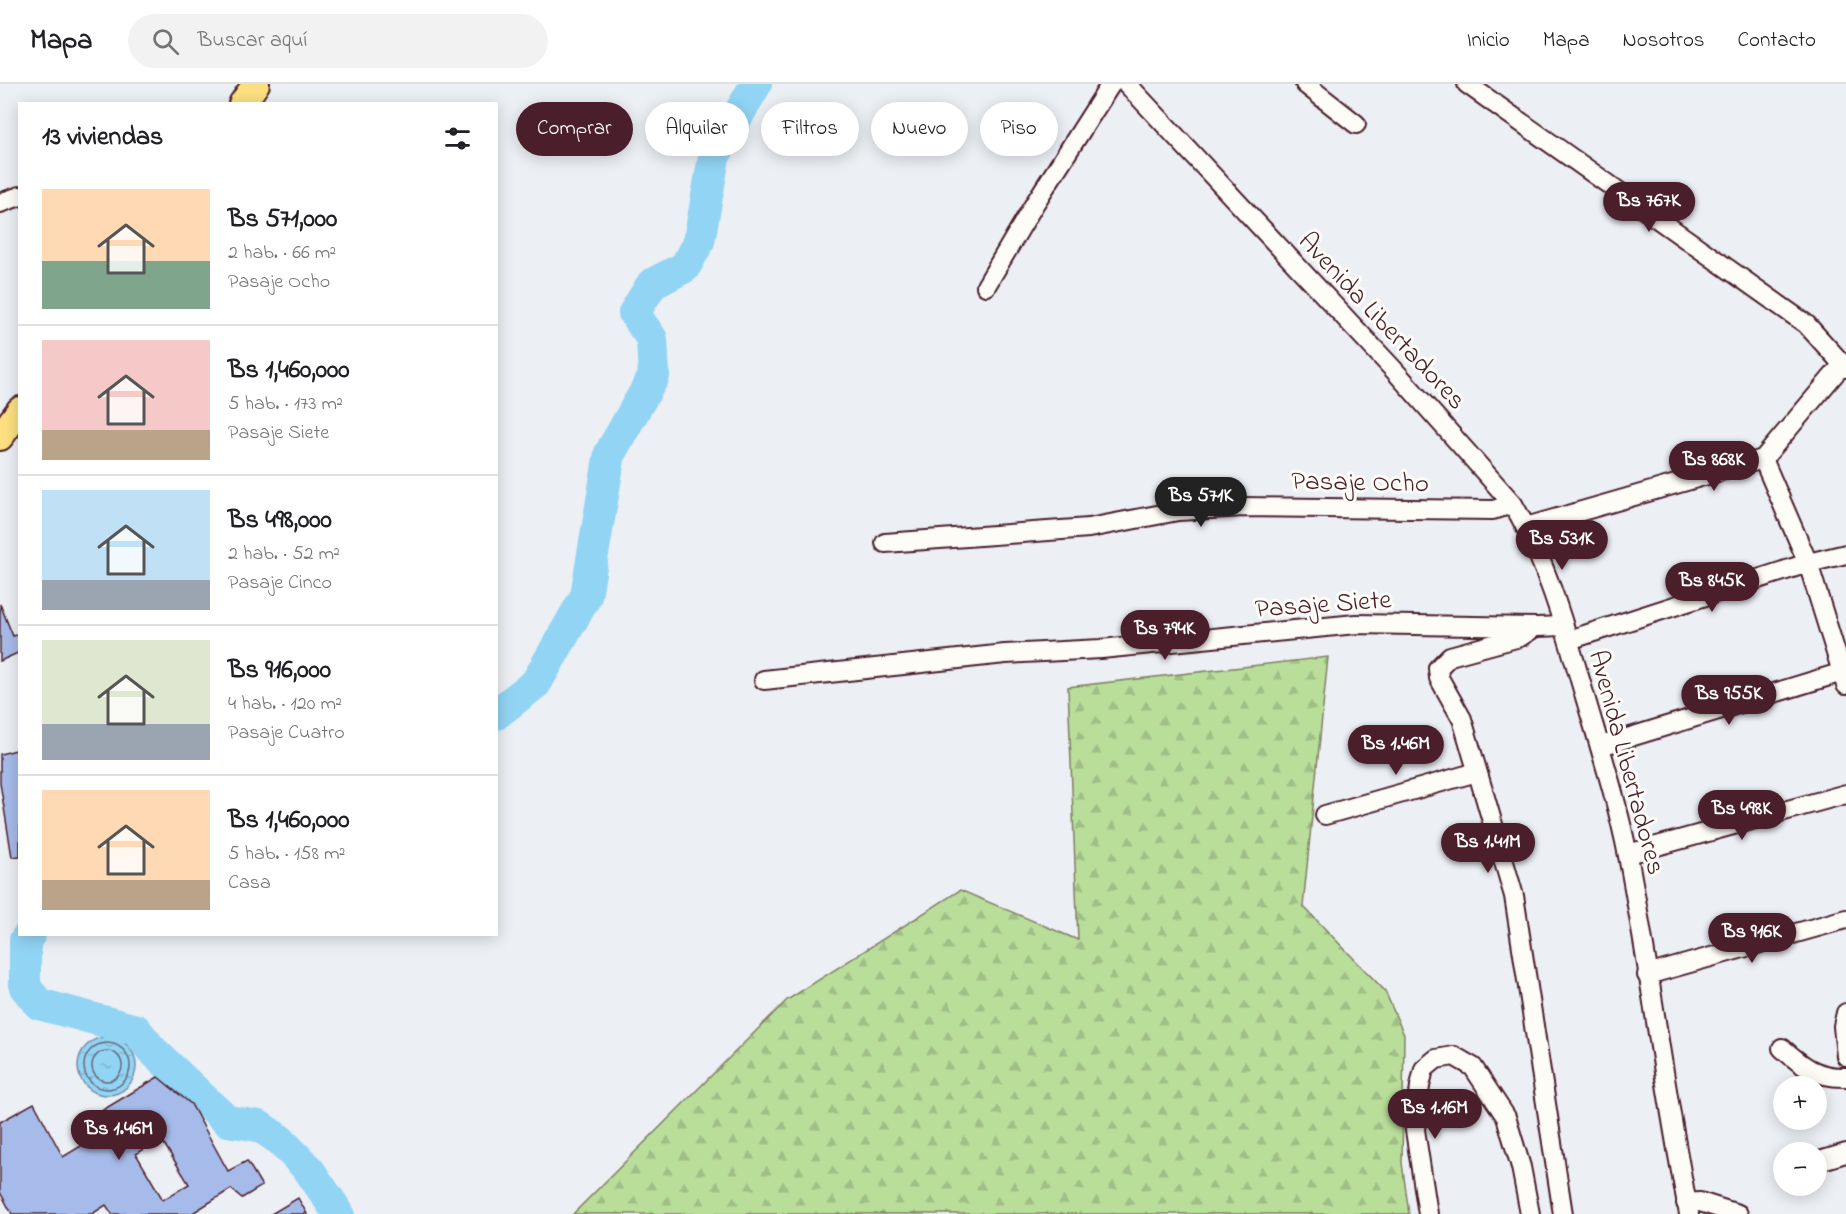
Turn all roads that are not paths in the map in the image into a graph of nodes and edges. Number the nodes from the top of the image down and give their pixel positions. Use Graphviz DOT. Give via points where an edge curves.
graph roads {
  1 [pos="256,84"];
  2 [pos="1111,84"];
  3 [pos="1127,84"];
  4 [pos="1305,84"];
  5 [pos="1467,84"];
  6 [pos="243,102"];
  7 [pos="1356,124"];
  8 [pos="18,197"];
  9 [pos="0,203"];
  10 [pos="986,286"];
  11 [pos="1845,366"];
  12 [pos="18,413"];
  13 [pos="0,437"];
  14 [pos="1763,459"];
  15 [pos="1513,504"];
  16 [pos="1526,527"];
  17 [pos="885,543"];
  18 [pos="1846,554"];
  19 [pos="1808,563"];
  20 [pos="1537,627"];
  21 [pos="1566,633"];
  22 [pos="1845,676"];
  23 [pos="764,680"];
  24 [pos="1601,746"];
  25 [pos="1477,772"];
  26 [pos="1846,794"];
  27 [pos="1324,815"];
  28 [pos="1628,854"];
  29 [pos="1846,919"];
  30 [pos="1647,975"];
  31 [pos="1845,1022"];
  32 [pos="1782,1048"];
  33 [pos="1846,1056"];
  34 [pos="1846,1077"];
  35 [pos="1846,1153"];
  36 [pos="1827,1159"];
  37 [pos="1687,1208"];
  38 [pos="1428,1214"];
  39 [pos="1530,1214"];
  40 [pos="1563,1214"];
  41 [pos="1738,1214"];
  1 -- 6 [label="highway"];
  2 -- 10 [label="street"];
  3 -- 15 [label="street, Avenida Libertadores" via="1394,370"];
  4 -- 7 [label="street"];
  5 -- 11 [label="street" via="1806,324"];
  8 -- 9 [label="street"];
  11 -- 14 [label="street"];
  12 -- 13 [label="highway"];
  14 -- 16 [label="street"];
  14 -- 19 [label="street"];
  15 -- 16 [label="street, Avenida Libertadores"];
  15 -- 17 [label="street, Pasaje Ocho" via="1493,510 1243,507 1178,511 1089,528"];
  16 -- 21 [label="street, Avenida Libertadores"];
  18 -- 19 [label="street, Pasaje Siete"];
  19 -- 21 [label="street, Pasaje Siete"];
  19 -- 22 [label="street"];
  20 -- 21 [label="street, Pasaje Siete"];
  20 -- 23 [label="street, Pasaje Siete" via="1356,624 1101,650 1005,654"];
  20 -- 25 [label="street" via="1520,637 1450,656 1438,668 1439,678 1462,719"];
  21 -- 24 [label="street, Avenida Libertadores"];
  22 -- 24 [label="street"];
  24 -- 28 [label="street, Avenida Libertadores"];
  25 -- 27 [label="street"];
  25 -- 40 [label="street" via="1514,896"];
  26 -- 28 [label="street"];
  28 -- 30 [label="street, Avenida Libertadores"];
  29 -- 30 [label="street"];
  30 -- 37 [label="street, Avenida Libertadores"];
  31 -- 33 [label="street"];
  32 -- 34 [label="street" via="1803,1066 1830,1078"];
  35 -- 36 [label="street"];
  37 -- 41 [label="street" via="1700,1202"];
  38 -- 39 [label="street" via="1415,1130 1424,1069 1436,1059 1454,1056 1473,1067 1506,1118"];
}
